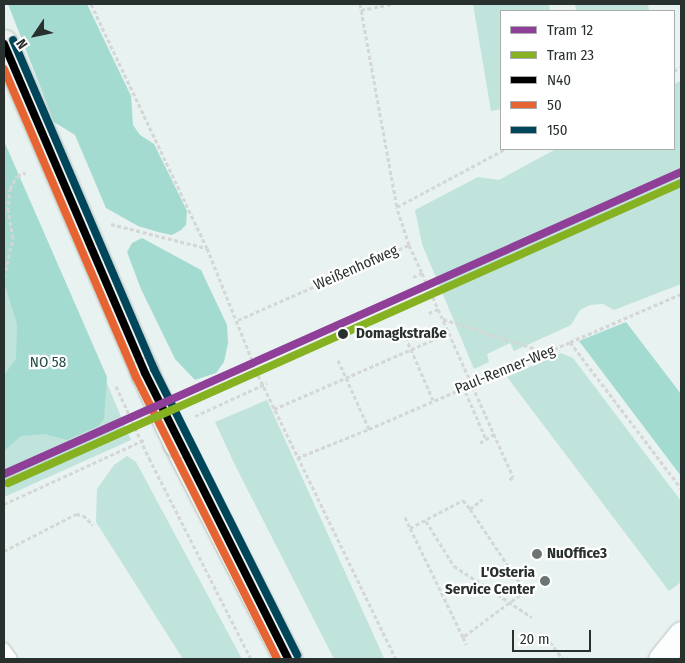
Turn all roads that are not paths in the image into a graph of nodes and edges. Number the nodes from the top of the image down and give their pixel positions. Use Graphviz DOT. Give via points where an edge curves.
graph roads {
  1 [pos="4,44"];
  2 [pos="681,634"];
  3 [pos="4,649"];
  4 [pos="11,659"];
  5 [pos="288,659"];
  6 [pos="661,659"];
  1 -- 5 [label="street, bridge" via="145,373 182,432"];
  2 -- 6 [label="street"];
  3 -- 4 [label="lane"];
}
